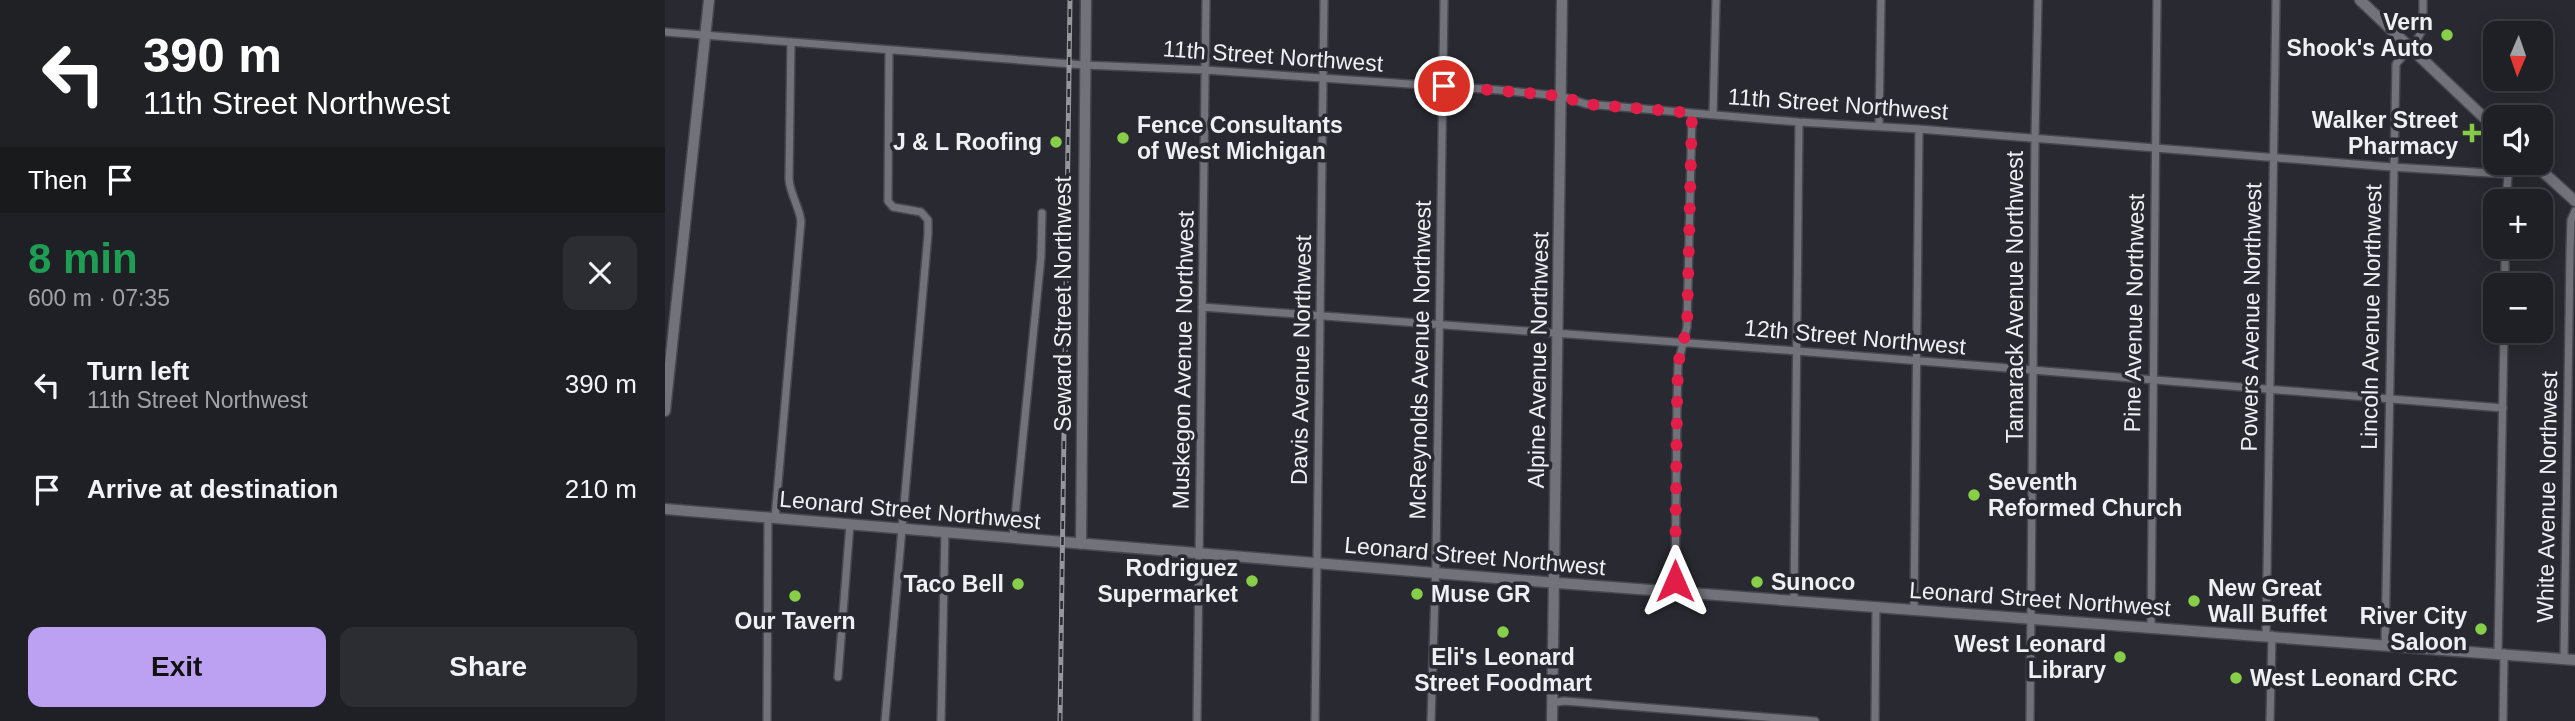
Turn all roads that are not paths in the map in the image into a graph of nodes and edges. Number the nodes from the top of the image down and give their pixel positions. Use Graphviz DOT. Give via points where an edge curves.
graph roads {
  1 [pos="709,0"];
  2 [pos="1086,0"];
  3 [pos="1206,0"];
  4 [pos="1324,0"];
  5 [pos="1444,0"];
  6 [pos="1562,0"];
  7 [pos="1716,0"];
  8 [pos="1881,0"];
  9 [pos="2038,0"];
  10 [pos="2157,0"];
  11 [pos="2276,0"];
  12 [pos="2360,0"];
  13 [pos="2423,0"];
  14 [pos="665,32"];
  15 [pos="705,36"];
  16 [pos="791,42"];
  17 [pos="2410,47"];
  18 [pos="889,50"];
  19 [pos="1084,65"];
  20 [pos="1205,70"];
  21 [pos="1323,79"];
  22 [pos="1444,86"];
  23 [pos="1561,96"];
  24 [pos="1692,113"];
  25 [pos="1713,114"];
  26 [pos="2483,117"];
  27 [pos="1799,122"];
  28 [pos="1879,126"];
  29 [pos="1919,129"];
  30 [pos="2035,138"];
  31 [pos="2156,148"];
  32 [pos="2274,156"];
  33 [pos="2392,167"];
  34 [pos="2483,173"];
  35 [pos="2546,175"];
  36 [pos="2575,201"];
  37 [pos="2575,211"];
  38 [pos="1042,213"];
  39 [pos="1202,307"];
  40 [pos="1320,315"];
  41 [pos="1440,325"];
  42 [pos="1557,334"];
  43 [pos="1683,343"];
  44 [pos="2504,343"];
  45 [pos="1797,351"];
  46 [pos="1917,361"];
  47 [pos="2034,370"];
  48 [pos="2152,380"];
  49 [pos="2269,387"];
  50 [pos="2389,398"];
  51 [pos="2503,408"];
  52 [pos="665,411"];
  53 [pos="2571,449"];
  54 [pos="665,509"];
  55 [pos="771,518"];
  56 [pos="850,524"];
  57 [pos="901,528"];
  58 [pos="945,532"];
  59 [pos="1013,537"];
  60 [pos="1081,544"];
  61 [pos="2566,552"];
  62 [pos="2575,552"];
  63 [pos="1200,553"];
  64 [pos="1318,562"];
  65 [pos="1436,573"];
  66 [pos="1554,582"];
  67 [pos="1675,591"];
  68 [pos="1794,600"];
  69 [pos="1876,606"];
  70 [pos="1914,608"];
  71 [pos="2032,618"];
  72 [pos="2151,627"];
  73 [pos="2269,635"];
  74 [pos="2385,644"];
  75 [pos="2501,653"];
  76 [pos="2569,659"];
  77 [pos="838,677"];
  78 [pos="1552,703"];
  79 [pos="767,721"];
  80 [pos="885,721"];
  81 [pos="941,721"];
  82 [pos="1197,721"];
  83 [pos="1315,721"];
  84 [pos="1431,721"];
  85 [pos="1552,721"];
  86 [pos="1815,721"];
  87 [pos="1875,721"];
  88 [pos="2030,721"];
  89 [pos="2270,721"];
  90 [pos="2503,721"];
  1 -- 15 [label="main road"];
  2 -- 19 [label="main road, Seward Street Northwest"];
  3 -- 20 [label="street, Muskegon Avenue Northwest"];
  4 -- 21 [label="street, Davis Avenue Northwest"];
  5 -- 22 [label="street, McReynolds Avenue Northwest"];
  6 -- 23 [label="main road, Alpine Avenue Northwest"];
  7 -- 25 [label="street"];
  8 -- 28 [label="street"];
  9 -- 30 [label="street, Tamarack Avenue Northwest"];
  10 -- 31 [label="street, Pine Avenue Northwest"];
  11 -- 32 [label="street, Powers Avenue Northwest"];
  12 -- 17 [label="main road"];
  13 -- 17 [label="street, Lincoln Avenue Northwest" via="2423,28"];
  14 -- 15 [label="street, 11th Street Northwest"];
  15 -- 16 [label="street, 11th Street Northwest"];
  15 -- 52 [label="main road"];
  16 -- 18 [label="street, 11th Street Northwest"];
  16 -- 55 [label="street" via="789,179 801,221"];
  17 -- 26 [label="main road"];
  17 -- 33 [label="street, Lincoln Avenue Northwest" via="2396,64"];
  18 -- 19 [label="street, 11th Street Northwest"];
  18 -- 57 [label="street" via="888,201 893,207 921,212 928,234"];
  19 -- 20 [label="street, 11th Street Northwest"];
  19 -- 60 [label="main road, Seward Street Northwest"];
  20 -- 21 [label="street, 11th Street Northwest"];
  20 -- 39 [label="street, Muskegon Avenue Northwest"];
  21 -- 22 [label="street, 11th Street Northwest"];
  21 -- 40 [label="street, Davis Avenue Northwest"];
  22 -- 23 [label="street, 11th Street Northwest"];
  22 -- 41 [label="street, McReynolds Avenue Northwest"];
  23 -- 24 [label="street, 11th Street Northwest" via="1586,104"];
  23 -- 42 [label="main road, Alpine Avenue Northwest"];
  24 -- 25 [label="street, 11th Street Northwest"];
  24 -- 43 [label="street" via="1688,314"];
  25 -- 27 [label="street, 11th Street Northwest"];
  27 -- 28 [label="street, 11th Street Northwest"];
  27 -- 45 [label="street"];
  28 -- 29 [label="street, 11th Street Northwest"];
  29 -- 30 [label="street, 11th Street Northwest"];
  29 -- 46 [label="street"];
  30 -- 31 [label="street, 11th Street Northwest"];
  30 -- 47 [label="street, Tamarack Avenue Northwest"];
  31 -- 32 [label="street, 11th Street Northwest"];
  31 -- 48 [label="street, Pine Avenue Northwest"];
  32 -- 33 [label="street, 11th Street Northwest"];
  32 -- 49 [label="street, Powers Avenue Northwest"];
  33 -- 34 [label="street, 11th Street Northwest"];
  33 -- 50 [label="street, Lincoln Avenue Northwest"];
  35 -- 36 [label="main road"];
  37 -- 53 [label="street, White Avenue Northwest" via="2570,252"];
  38 -- 59 [label="street"];
  39 -- 40 [label="street, 12th Street Northwest"];
  39 -- 63 [label="street, Muskegon Avenue Northwest"];
  40 -- 41 [label="street, 12th Street Northwest"];
  40 -- 64 [label="street, Davis Avenue Northwest"];
  41 -- 42 [label="street, 12th Street Northwest"];
  41 -- 65 [label="street, McReynolds Avenue Northwest"];
  42 -- 43 [label="street, 12th Street Northwest"];
  42 -- 66 [label="main road, Alpine Avenue Northwest"];
  43 -- 45 [label="street, 12th Street Northwest"];
  43 -- 67 [label="street" via="1678,364"];
  44 -- 51 [label="street"];
  45 -- 46 [label="street, 12th Street Northwest"];
  45 -- 68 [label="street"];
  46 -- 47 [label="street, 12th Street Northwest"];
  46 -- 70 [label="street"];
  47 -- 48 [label="street, 12th Street Northwest"];
  47 -- 71 [label="street, Tamarack Avenue Northwest"];
  48 -- 49 [label="street, 12th Street Northwest"];
  48 -- 72 [label="street, Pine Avenue Northwest"];
  49 -- 50 [label="street, 12th Street Northwest"];
  49 -- 73 [label="street, Powers Avenue Northwest"];
  50 -- 51 [label="street, 12th Street Northwest"];
  50 -- 74 [label="street, Lincoln Avenue Northwest"];
  51 -- 75 [label="street"];
  53 -- 61 [label="street, White Avenue Northwest"];
  54 -- 55 [label="main road, Leonard Street Northwest"];
  55 -- 56 [label="main road, Leonard Street Northwest"];
  55 -- 79 [label="street"];
  56 -- 57 [label="main road, Leonard Street Northwest"];
  56 -- 77 [label="street"];
  57 -- 58 [label="main road, Leonard Street Northwest"];
  57 -- 80 [label="street"];
  58 -- 59 [label="main road, Leonard Street Northwest"];
  58 -- 81 [label="street"];
  59 -- 60 [label="main road, Leonard Street Northwest"];
  60 -- 63 [label="main road, Leonard Street Northwest"];
  61 -- 62 [label="street"];
  61 -- 76 [label="street, White Avenue Northwest"];
  63 -- 64 [label="main road, Leonard Street Northwest"];
  63 -- 82 [label="street, Muskegon Avenue Northwest"];
  64 -- 65 [label="main road, Leonard Street Northwest"];
  64 -- 83 [label="street, Davis Avenue Northwest"];
  65 -- 66 [label="main road, Leonard Street Northwest"];
  65 -- 84 [label="street, McReynolds Avenue Northwest"];
  66 -- 67 [label="main road, Leonard Street Northwest"];
  66 -- 78 [label="main road, Alpine Avenue Northwest"];
  67 -- 68 [label="main road, Leonard Street Northwest"];
  68 -- 69 [label="main road, Leonard Street Northwest"];
  69 -- 70 [label="main road, Leonard Street Northwest"];
  69 -- 87 [label="street"];
  70 -- 71 [label="main road, Leonard Street Northwest"];
  71 -- 72 [label="main road, Leonard Street Northwest"];
  71 -- 88 [label="street, Tamarack Avenue Northwest"];
  72 -- 73 [label="main road, Leonard Street Northwest"];
  73 -- 74 [label="main road, Leonard Street Northwest"];
  73 -- 89 [label="street, Powers Avenue Northwest"];
  74 -- 75 [label="main road, Leonard Street Northwest"];
  75 -- 76 [label="main road, Leonard Street Northwest"];
  75 -- 90 [label="street"];
  78 -- 85 [label="main road, Alpine Avenue Northwest"];
  78 -- 86 [label="street"];
}
